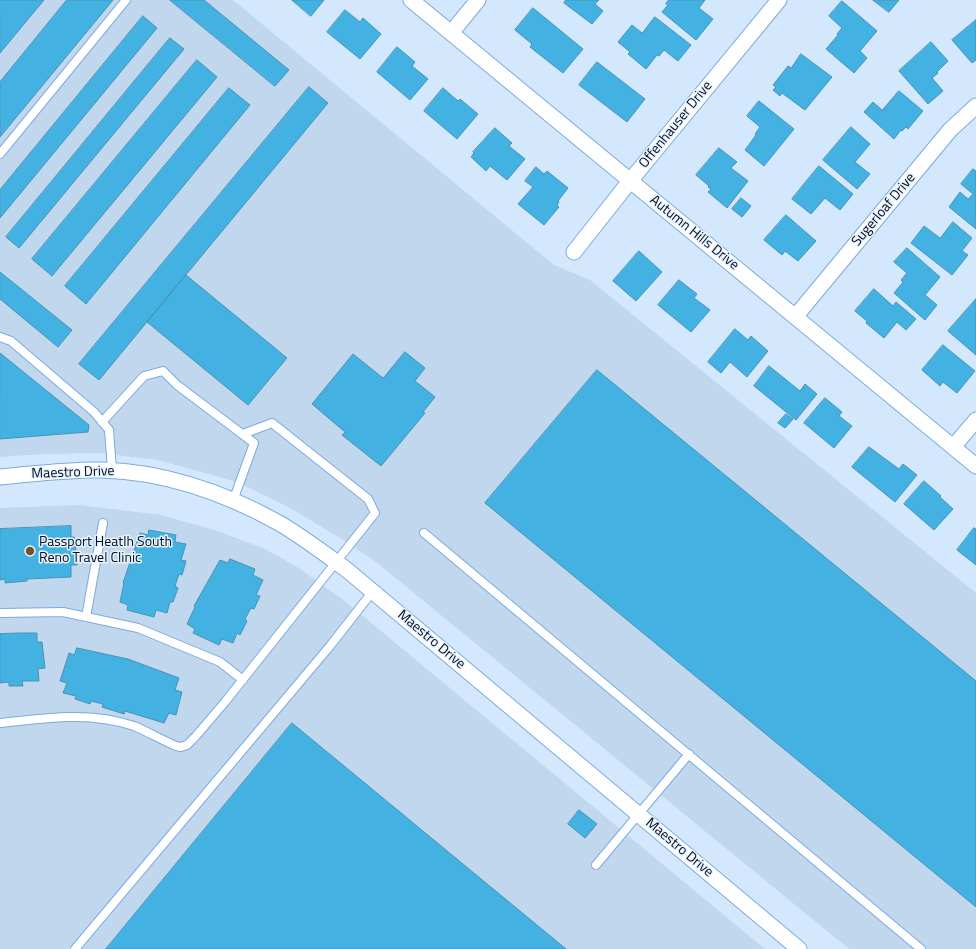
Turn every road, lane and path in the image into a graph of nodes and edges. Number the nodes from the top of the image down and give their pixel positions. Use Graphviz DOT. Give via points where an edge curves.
graph roads {
  1 [pos="126,0"];
  2 [pos="411,0"];
  3 [pos="478,0"];
  4 [pos="779,0"];
  5 [pos="451,33"];
  6 [pos="976,106"];
  7 [pos="0,154"];
  8 [pos="630,181"];
  9 [pos="574,252"];
  10 [pos="795,317"];
  11 [pos="0,337"];
  12 [pos="976,420"];
  13 [pos="102,422"];
  14 [pos="243,434"];
  15 [pos="953,447"];
  16 [pos="976,466"];
  17 [pos="112,470"];
  18 [pos="0,477"];
  19 [pos="233,500"];
  20 [pos="103,523"];
  21 [pos="424,533"];
  22 [pos="336,562"];
  23 [pos="373,591"];
  24 [pos="0,613"];
  25 [pos="86,617"];
  26 [pos="243,680"];
  27 [pos="0,722"];
  28 [pos="689,754"];
  29 [pos="639,814"];
  30 [pos="596,865"];
  31 [pos="75,949"];
  32 [pos="799,949"];
  33 [pos="921,949"];
  1 -- 7 [label="lane"];
  2 -- 5 [label="street, Autumn Hills Drive"];
  3 -- 5 [label="street"];
  4 -- 8 [label="street, Offenhauser Drive"];
  5 -- 8 [label="street, Autumn Hills Drive"];
  6 -- 10 [label="street, Sugerloaf Drive" via="950,130"];
  8 -- 9 [label="street, Offenhauser Drive"];
  8 -- 10 [label="street, Autumn Hills Drive"];
  10 -- 15 [label="street, Autumn Hills Drive"];
  11 -- 13 [label="lane" via="11,341 94,412"];
  12 -- 15 [label="street"];
  13 -- 14 [label="lane" via="144,376 162,371"];
  13 -- 17 [label="lane" via="109,430"];
  14 -- 19 [label="lane" via="254,443"];
  14 -- 22 [label="lane" via="272,423 368,499 375,514"];
  15 -- 16 [label="street, Autumn Hills Drive"];
  17 -- 18 [label="street, Maestro Drive" via="76,470"];
  17 -- 19 [label="street, Maestro Drive" via="185,482"];
  19 -- 22 [label="street, Maestro Drive" via="280,524"];
  20 -- 25 [label="lane"];
  21 -- 28 [label="lane"];
  22 -- 23 [label="street, Maestro Drive"];
  22 -- 26 [label="lane"];
  23 -- 29 [label="street, Maestro Drive"];
  23 -- 31 [label="lane" via="330,646"];
  24 -- 25 [label="lane" via="63,612"];
  25 -- 26 [label="lane" via="138,628 220,662"];
  26 -- 27 [label="lane" via="196,736 181,747 134,726 94,717 57,716"];
  28 -- 29 [label="lane"];
  28 -- 33 [label="lane"];
  29 -- 30 [label="lane"];
  29 -- 32 [label="street, Maestro Drive"];
}
